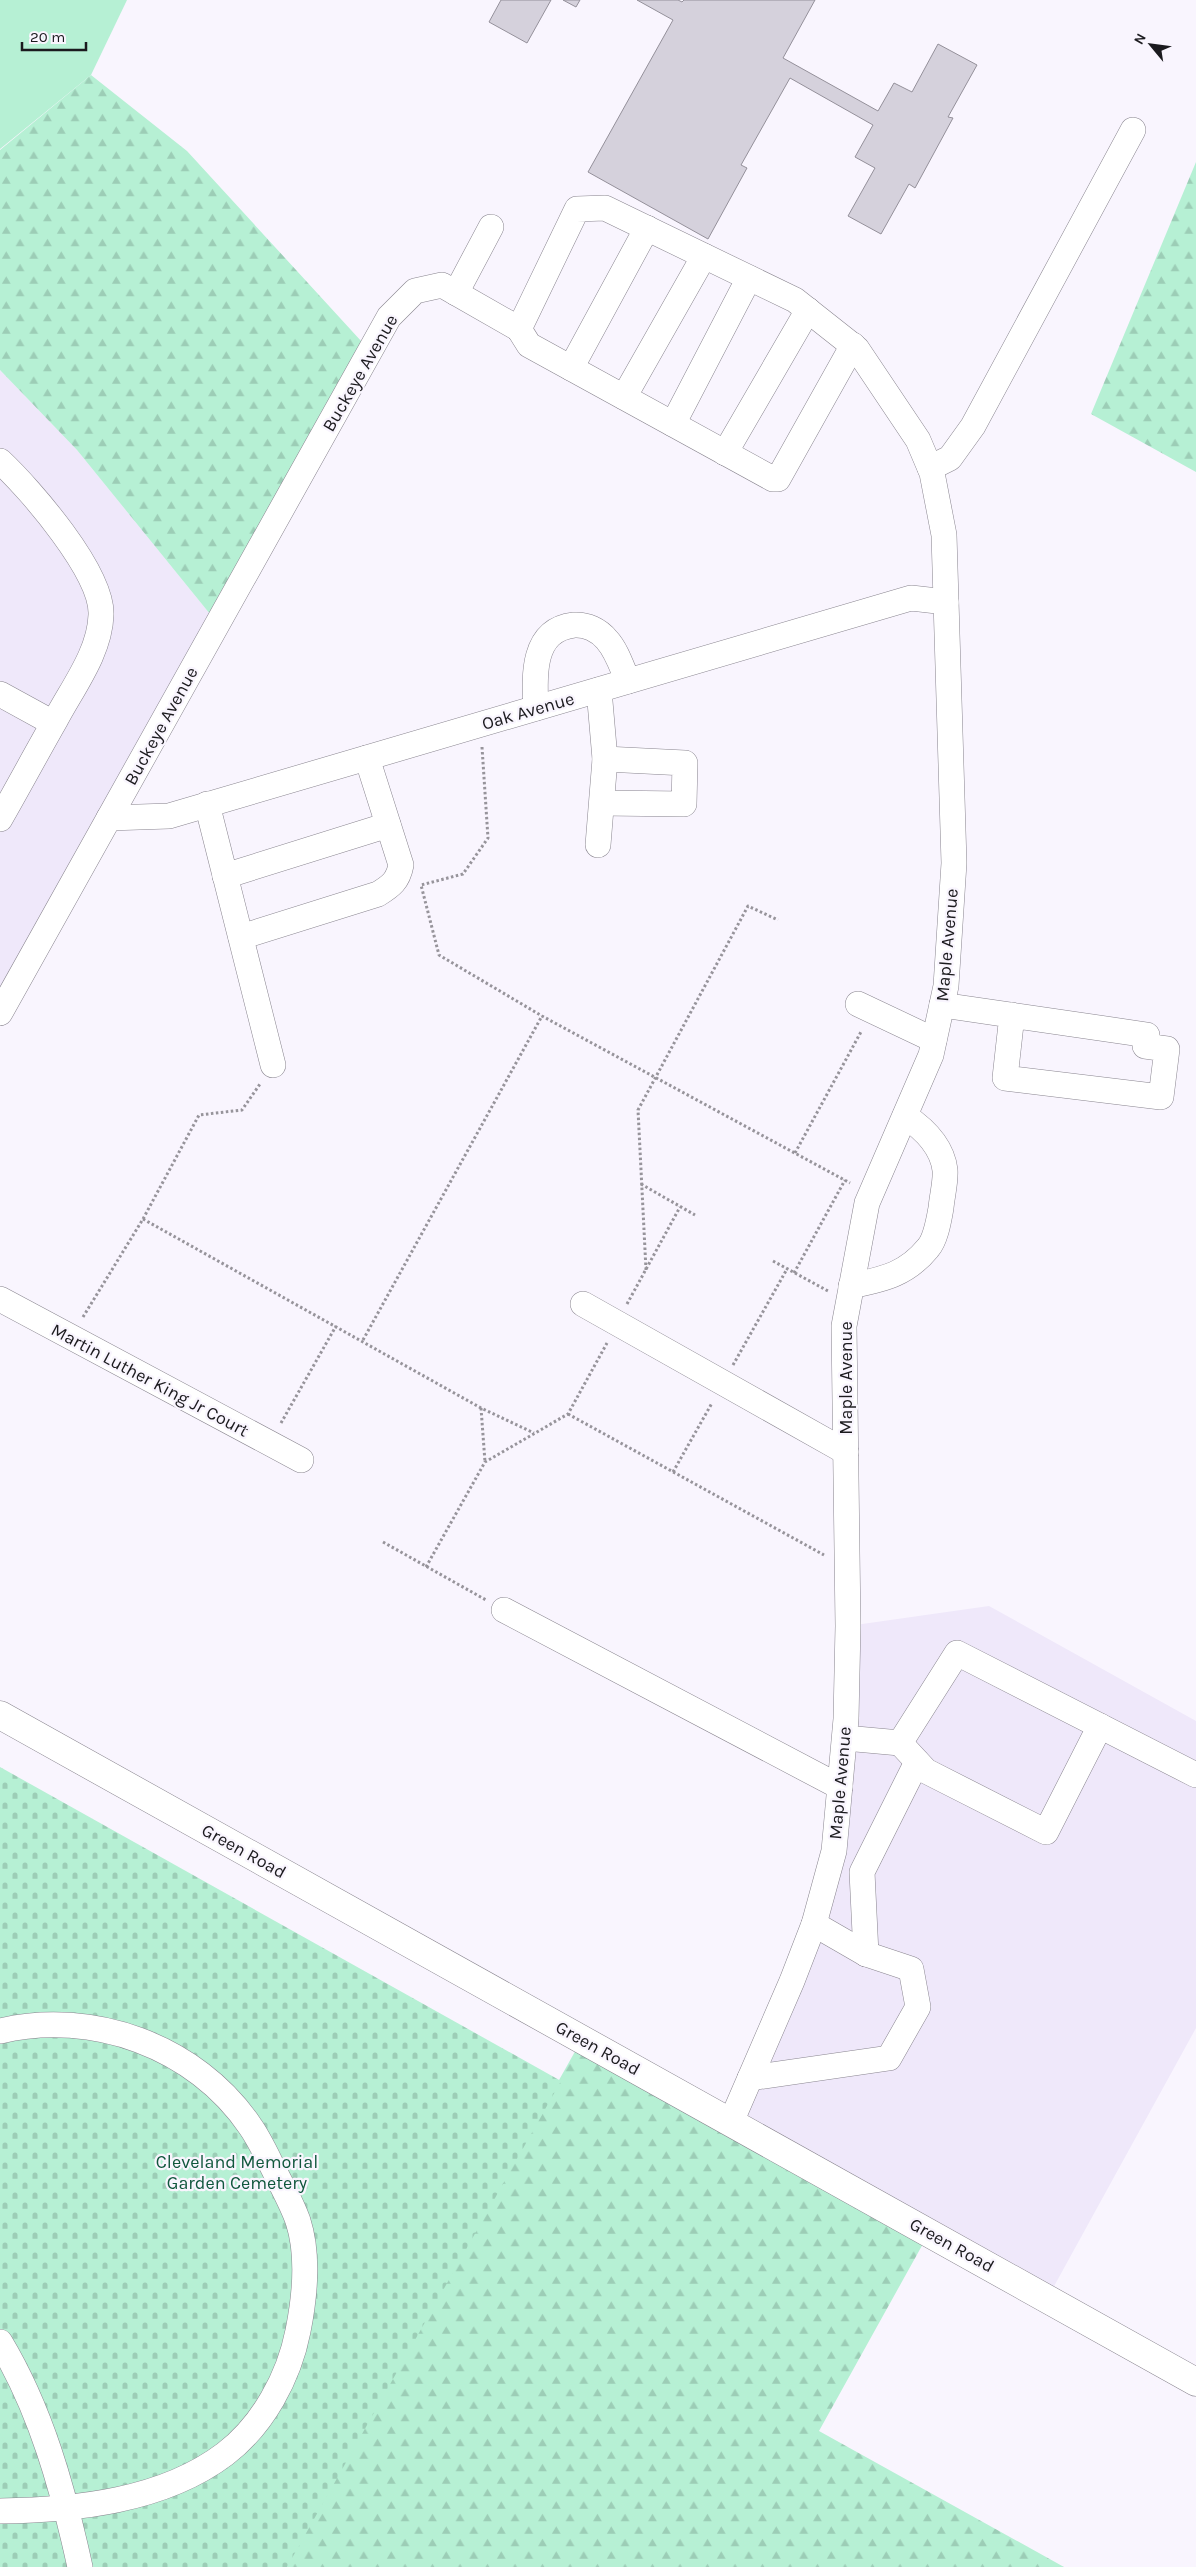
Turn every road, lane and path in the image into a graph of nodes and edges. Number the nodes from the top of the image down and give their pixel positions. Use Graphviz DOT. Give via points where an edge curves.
graph roads {
  1 [pos="1133,130"];
  2 [pos="491,227"];
  3 [pos="647,228"];
  4 [pos="704,256"];
  5 [pos="749,278"];
  6 [pos="456,293"];
  7 [pos="808,310"];
  8 [pos="519,329"];
  9 [pos="852,345"];
  10 [pos="571,368"];
  11 [pos="624,397"];
  12 [pos="673,424"];
  13 [pos="725,453"];
  14 [pos="0,461"];
  15 [pos="930,468"];
  16 [pos="946,602"];
  17 [pos="628,681"];
  18 [pos="600,690"];
  19 [pos="0,694"];
  20 [pos="536,708"];
  21 [pos="53,723"];
  22 [pos="481,724"];
  23 [pos="367,758"];
  24 [pos="605,759"];
  25 [pos="602,803"];
  26 [pos="207,804"];
  27 [pos="109,818"];
  28 [pos="0,819"];
  29 [pos="388,825"];
  30 [pos="598,845"];
  31 [pos="225,876"];
  32 [pos="778,920"];
  33 [pos="241,937"];
  34 [pos="942,1005"];
  35 [pos="865,1007"];
  36 [pos="0,1013"];
  37 [pos="1012,1015"];
  38 [pos="542,1016"];
  39 [pos="934,1040"];
  40 [pos="273,1065"];
  41 [pos="656,1077"];
  42 [pos="905,1116"];
  43 [pos="795,1153"];
  44 [pos="845,1180"];
  45 [pos="641,1184"];
  46 [pos="871,1194"];
  47 [pos="695,1215"];
  48 [pos="142,1219"];
  49 [pos="773,1261"];
  50 [pos="646,1270"];
  51 [pos="794,1273"];
  52 [pos="849,1294"];
  53 [pos="0,1300"];
  54 [pos="582,1304"];
  55 [pos="336,1326"];
  56 [pos="71,1337"];
  57 [pos="363,1340"];
  58 [pos="481,1408"];
  59 [pos="534,1433"];
  60 [pos="269,1443"];
  61 [pos="846,1452"];
  62 [pos="301,1460"];
  63 [pos="485,1462"];
  64 [pos="383,1542"];
  65 [pos="426,1566"];
  66 [pos="848,1568"];
  67 [pos="504,1610"];
  68 [pos="0,1715"];
  69 [pos="1100,1726"];
  70 [pos="844,1738"];
  71 [pos="900,1743"];
  72 [pos="918,1762"];
  73 [pos="1196,1775"];
  74 [pos="840,1787"];
  75 [pos="814,1924"];
  76 [pos="866,1954"];
  77 [pos="0,2031"];
  78 [pos="750,2078"];
  79 [pos="731,2122"];
  80 [pos="0,2342"];
  81 [pos="1195,2378"];
  82 [pos="66,2507"];
  83 [pos="0,2511"];
  84 [pos="80,2567"];
  1 -- 15 [label="street" via="974,426 950,458"];
  2 -- 6 [label="street"];
  3 -- 4 [label="street"];
  3 -- 8 [label="street" via="605,208 577,209"];
  3 -- 10 [label="street"];
  4 -- 5 [label="street"];
  4 -- 11 [label="street"];
  5 -- 7 [label="street" via="795,300"];
  5 -- 12 [label="street"];
  6 -- 8 [label="street, Buckeye Avenue"];
  6 -- 27 [label="street, Buckeye Avenue" via="442,285 415,291 389,317"];
  7 -- 9 [label="street"];
  7 -- 13 [label="street"];
  8 -- 10 [label="street" via="529,345"];
  9 -- 13 [label="street" via="778,479"];
  9 -- 15 [label="street" via="918,440"];
  10 -- 11 [label="street"];
  11 -- 12 [label="street"];
  12 -- 13 [label="street"];
  14 -- 21 [label="street" via="52,520 83,562 98,595 101,614 90,657"];
  15 -- 16 [label="street" via="944,535"];
  16 -- 17 [label="street, Oak Avenue" via="911,598"];
  16 -- 34 [label="street, Maple Avenue" via="954,863"];
  17 -- 18 [label="street, Oak Avenue"];
  17 -- 20 [label="street" via="612,648 593,628 580,624 561,626 546,637 538,658"];
  18 -- 20 [label="street, Oak Avenue"];
  18 -- 24 [label="street"];
  19 -- 21 [label="street"];
  20 -- 22 [label="street, Oak Avenue"];
  21 -- 28 [label="street"];
  22 -- 23 [label="street, Oak Avenue"];
  22 -- 38 [label="path" via="488,838 462,874 420,885 439,955"];
  23 -- 26 [label="street, Oak Avenue"];
  23 -- 29 [label="street"];
  24 -- 25 [label="street"];
  24 -- 25 [label="street" via="684,763 684,804"];
  25 -- 30 [label="street"];
  26 -- 27 [label="street, Oak Avenue" via="169,816"];
  26 -- 31 [label="street"];
  27 -- 36 [label="street, Buckeye Avenue"];
  29 -- 31 [label="street"];
  29 -- 33 [label="street" via="401,865 399,878 393,885 378,894"];
  31 -- 33 [label="street"];
  32 -- 41 [label="path" via="748,906"];
  33 -- 40 [label="street"];
  34 -- 37 [label="street"];
  34 -- 39 [label="street, Maple Avenue"];
  35 -- 39 [label="street"];
  35 -- 43 [label="path"];
  37 -- 37 [label="street" via="1148,1034 1145,1046 1168,1049 1161,1098 1005,1078"];
  38 -- 41 [label="path"];
  38 -- 57 [label="path"];
  39 -- 42 [label="street, Maple Avenue" via="931,1055"];
  40 -- 48 [label="path" via="242,1110 199,1115"];
  41 -- 43 [label="path"];
  41 -- 45 [label="path" via="638,1110"];
  42 -- 46 [label="street, Maple Avenue"];
  42 -- 52 [label="street" via="928,1134 945,1170 939,1218 929,1247 909,1266"];
  43 -- 44 [label="path"];
  44 -- 46 [label="path"];
  44 -- 51 [label="path"];
  45 -- 47 [label="path"];
  45 -- 50 [label="path"];
  46 -- 52 [label="street, Maple Avenue"];
  48 -- 55 [label="path"];
  48 -- 56 [label="path"];
  49 -- 51 [label="path"];
  51 -- 52 [label="path"];
  52 -- 61 [label="street, Maple Avenue" via="844,1326"];
  53 -- 56 [label="street, Martin Luther King Jr Court"];
  54 -- 61 [label="street"];
  55 -- 57 [label="path"];
  55 -- 60 [label="path"];
  56 -- 60 [label="street, Martin Luther King Jr Court"];
  57 -- 58 [label="path"];
  58 -- 59 [label="path"];
  58 -- 63 [label="path"];
  59 -- 63 [label="path"];
  59 -- 66 [label="path" via="568,1414"];
  60 -- 62 [label="street, Martin Luther King Jr Court"];
  61 -- 66 [label="street, Maple Avenue"];
  63 -- 65 [label="path"];
  64 -- 65 [label="path"];
  65 -- 67 [label="path"];
  66 -- 70 [label="street, Maple Avenue"];
  67 -- 74 [label="street"];
  68 -- 79 [label="main road, Green Road"];
  69 -- 71 [label="street" via="957,1653"];
  69 -- 72 [label="street" via="1046,1832 926,1771"];
  69 -- 73 [label="street"];
  70 -- 71 [label="street"];
  70 -- 74 [label="street, Maple Avenue"];
  71 -- 72 [label="street"];
  72 -- 76 [label="street" via="862,1872"];
  74 -- 75 [label="street, Maple Avenue" via="834,1851"];
  75 -- 76 [label="street"];
  75 -- 78 [label="street, Maple Avenue"];
  76 -- 78 [label="street" via="911,1969 918,2007 890,2058"];
  77 -- 82 [label="street" via="46,2023 98,2027 162,2050 185,2063 206,2078 249,2124 264,2148 298,2222 305,2289 295,2344 287,2373 274,2396 243,2436 225,2454 156,2489"];
  78 -- 79 [label="street, Maple Avenue"];
  79 -- 81 [label="main road, Green Road"];
  80 -- 82 [label="street" via="32,2403"];
  82 -- 83 [label="street"];
  82 -- 84 [label="street"];
}
